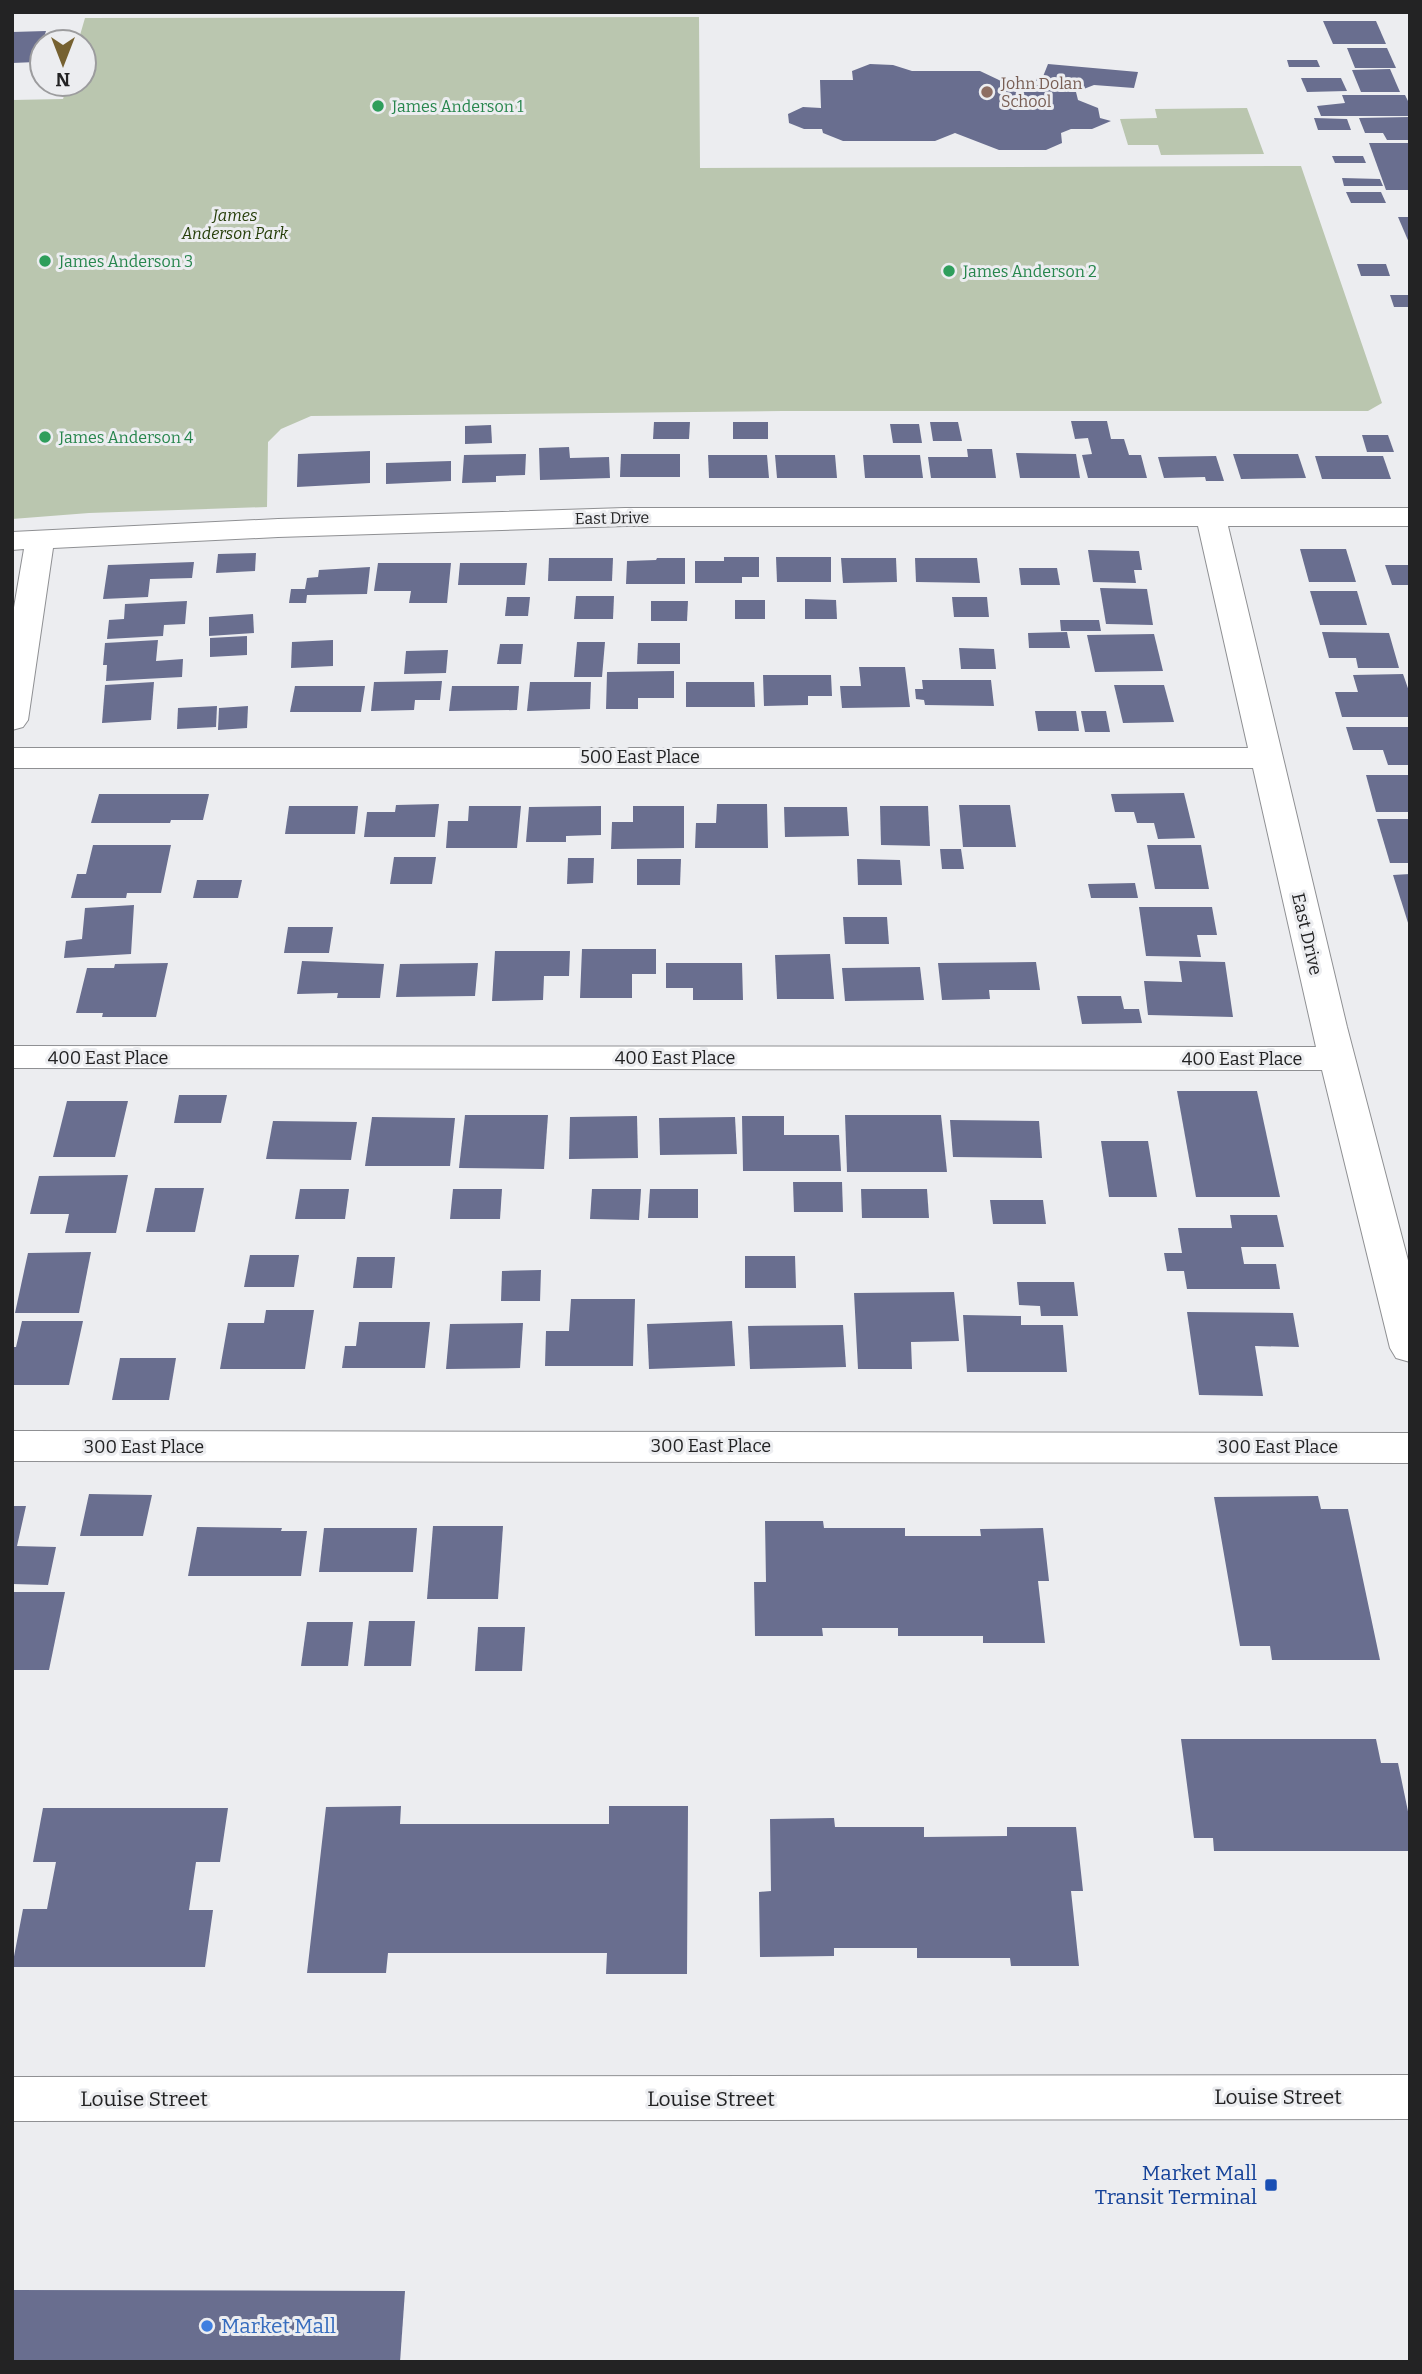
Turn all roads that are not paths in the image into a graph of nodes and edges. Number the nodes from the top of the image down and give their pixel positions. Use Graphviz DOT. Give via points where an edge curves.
graph roads {
  1 [pos="1212,517"];
  2 [pos="1410,517"];
  3 [pos="26,540"];
  4 [pos="12,720"];
  5 [pos="12,758"];
  6 [pos="1267,758"];
  7 [pos="12,1057"];
  8 [pos="1337,1059"];
  9 [pos="1410,1348"];
  10 [pos="12,1446"];
  11 [pos="1410,1448"];
  12 [pos="1410,2097"];
  13 [pos="12,2099"];
  1 -- 2 [label="street, East Drive"];
  1 -- 3 [label="street, East Drive" via="625,517"];
  1 -- 6 [label="street, East Drive"];
  3 -- 4 [label="street"];
  5 -- 6 [label="street, 500 East Place"];
  6 -- 8 [label="street, East Drive"];
  7 -- 8 [label="street, 400 East Place"];
  8 -- 9 [label="street, East Drive"];
  10 -- 11 [label="street, 300 East Place"];
  12 -- 13 [label="street, Louise Street"];
}
